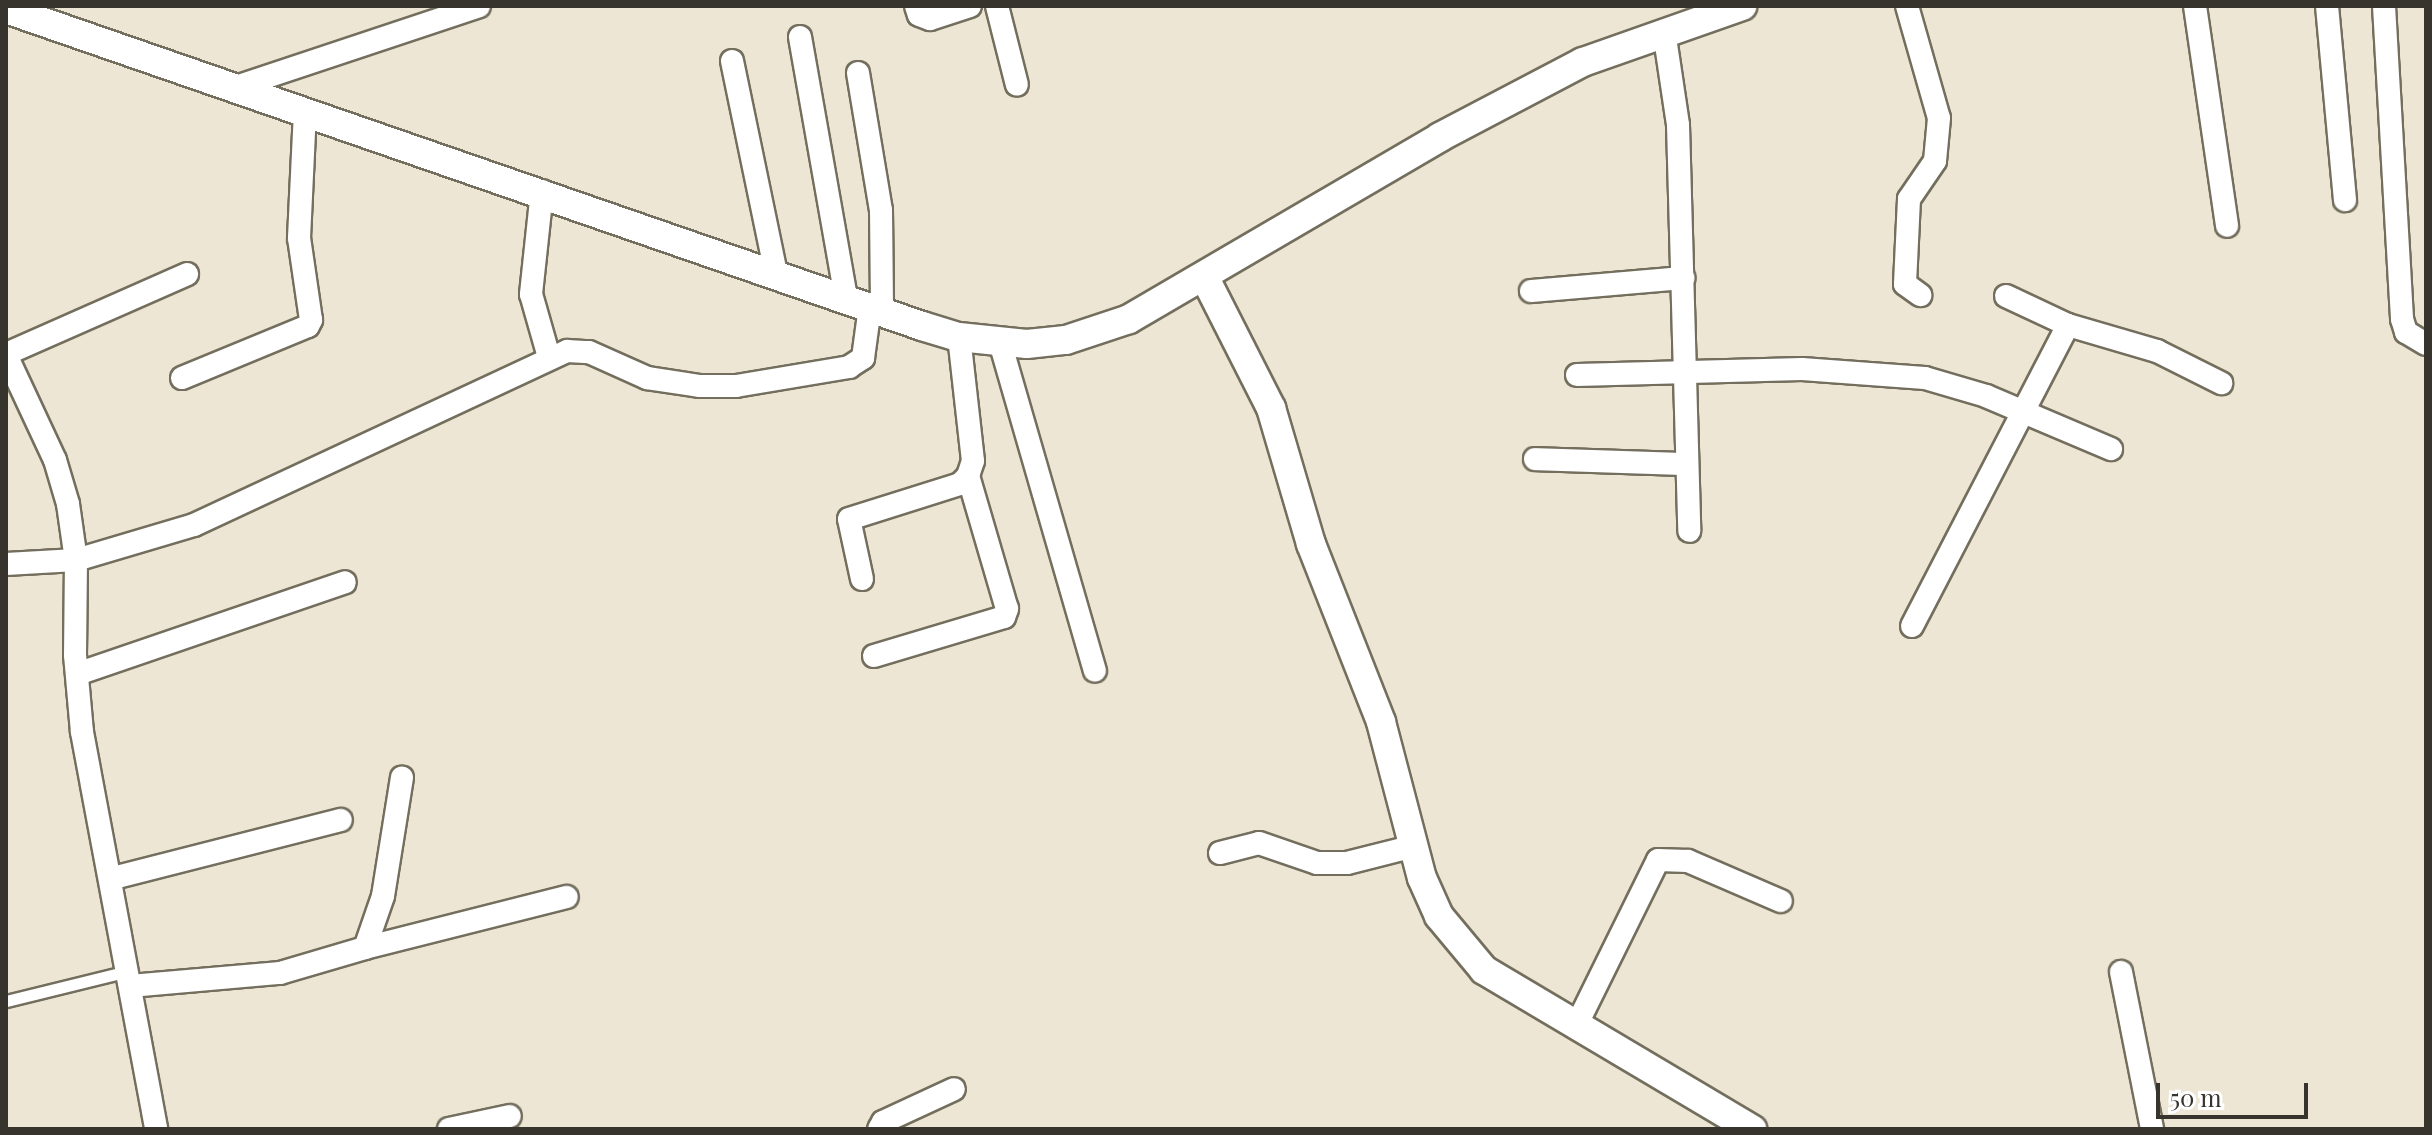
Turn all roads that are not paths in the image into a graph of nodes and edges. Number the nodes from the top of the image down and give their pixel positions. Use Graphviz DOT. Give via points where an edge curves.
graph roads {
  1 [pos="479,6"];
  2 [pos="916,6"];
  3 [pos="970,6"];
  4 [pos="997,6"];
  5 [pos="1742,6"];
  6 [pos="1907,6"];
  7 [pos="2195,6"];
  8 [pos="2327,6"];
  9 [pos="2384,6"];
  10 [pos="25,11"];
  11 [pos="1664,31"];
  12 [pos="800,37"];
  13 [pos="732,61"];
  14 [pos="858,73"];
  15 [pos="1017,85"];
  16 [pos="236,87"];
  17 [pos="305,113"];
  18 [pos="542,191"];
  19 [pos="2345,200"];
  20 [pos="2227,226"];
  21 [pos="776,273"];
  22 [pos="187,274"];
  23 [pos="1205,278"];
  24 [pos="1683,278"];
  25 [pos="1531,291"];
  26 [pos="1920,295"];
  27 [pos="2006,296"];
  28 [pos="866,306"];
  29 [pos="2068,325"];
  30 [pos="959,337"];
  31 [pos="1000,342"];
  32 [pos="2426,344"];
  33 [pos="6,354"];
  34 [pos="549,357"];
  35 [pos="1685,372"];
  36 [pos="1577,375"];
  37 [pos="182,378"];
  38 [pos="2221,383"];
  39 [pos="2022,411"];
  40 [pos="2111,449"];
  41 [pos="1535,459"];
  42 [pos="1687,464"];
  43 [pos="968,476"];
  44 [pos="1689,531"];
  45 [pos="76,560"];
  46 [pos="6,564"];
  47 [pos="862,579"];
  48 [pos="345,582"];
  49 [pos="1912,626"];
  50 [pos="874,656"];
  51 [pos="1095,671"];
  52 [pos="77,674"];
  53 [pos="402,778"];
  54 [pos="341,820"];
  55 [pos="1414,846"];
  56 [pos="1220,853"];
  57 [pos="113,878"];
  58 [pos="567,897"];
  59 [pos="1781,901"];
  60 [pos="365,948"];
  61 [pos="2121,972"];
  62 [pos="129,979"];
  63 [pos="6,1001"];
  64 [pos="1576,1026"];
  65 [pos="954,1089"];
  66 [pos="510,1116"];
  67 [pos="156,1129"];
  68 [pos="449,1129"];
  69 [pos="879,1129"];
  70 [pos="1752,1129"];
  71 [pos="2152,1129"];
  1 -- 16 [label="street"];
  2 -- 3 [label="street" via="919,15 930,19"];
  4 -- 15 [label="street"];
  5 -- 11 [label="street"];
  6 -- 26 [label="street" via="1939,118 1935,161 1909,199 1905,284"];
  7 -- 20 [label="street"];
  8 -- 19 [label="street"];
  9 -- 32 [label="street" via="2402,319 2406,332"];
  10 -- 16 [label="street"];
  11 -- 23 [label="street" via="1583,62 1440,137"];
  11 -- 24 [label="street" via="1678,125"];
  12 -- 28 [label="street"];
  13 -- 21 [label="street"];
  14 -- 28 [label="street" via="881,210"];
  16 -- 17 [label="street"];
  17 -- 18 [label="street"];
  17 -- 37 [label="street" via="299,238 311,320 308,326"];
  18 -- 21 [label="street"];
  18 -- 34 [label="street" via="531,294"];
  21 -- 28 [label="street"];
  22 -- 33 [label="street"];
  23 -- 31 [label="street" via="1129,319 1066,340"];
  23 -- 55 [label="street" via="1271,408 1311,544 1381,722"];
  24 -- 25 [label="street"];
  24 -- 35 [label="street"];
  27 -- 29 [label="street"];
  28 -- 30 [label="street"];
  28 -- 34 [label="street" via="866,348 857,364 736,386 665,383 589,352"];
  29 -- 38 [label="street" via="2157,351"];
  29 -- 39 [label="street"];
  30 -- 31 [label="street"];
  30 -- 43 [label="street" via="973,461"];
  31 -- 51 [label="street"];
  33 -- 45 [label="street" via="55,460"];
  34 -- 45 [label="street" via="225,512"];
  35 -- 36 [label="street"];
  35 -- 39 [label="street" via="1885,373 1925,378"];
  35 -- 42 [label="street"];
  39 -- 40 [label="street"];
  39 -- 49 [label="street"];
  41 -- 42 [label="street"];
  42 -- 44 [label="street"];
  43 -- 47 [label="street" via="960,484 849,519"];
  43 -- 50 [label="street" via="1007,609 1004,617"];
  45 -- 46 [label="street"];
  45 -- 52 [label="street"];
  48 -- 52 [label="street"];
  52 -- 57 [label="street" via="82,732"];
  53 -- 60 [label="street" via="377,925"];
  54 -- 57 [label="street"];
  55 -- 56 [label="street" via="1347,863 1317,863 1259,843"];
  55 -- 64 [label="street" via="1439,916 1457,944 1484,970"];
  57 -- 62 [label="street"];
  58 -- 60 [label="street"];
  59 -- 64 [label="street" via="1688,861 1658,860"];
  60 -- 62 [label="street" via="280,973"];
  61 -- 71 [label="street"];
  62 -- 63 [label="lane"];
  62 -- 67 [label="street"];
  64 -- 70 [label="street"];
  65 -- 69 [label="street" via="883,1122"];
  66 -- 68 [label="street"];
}
